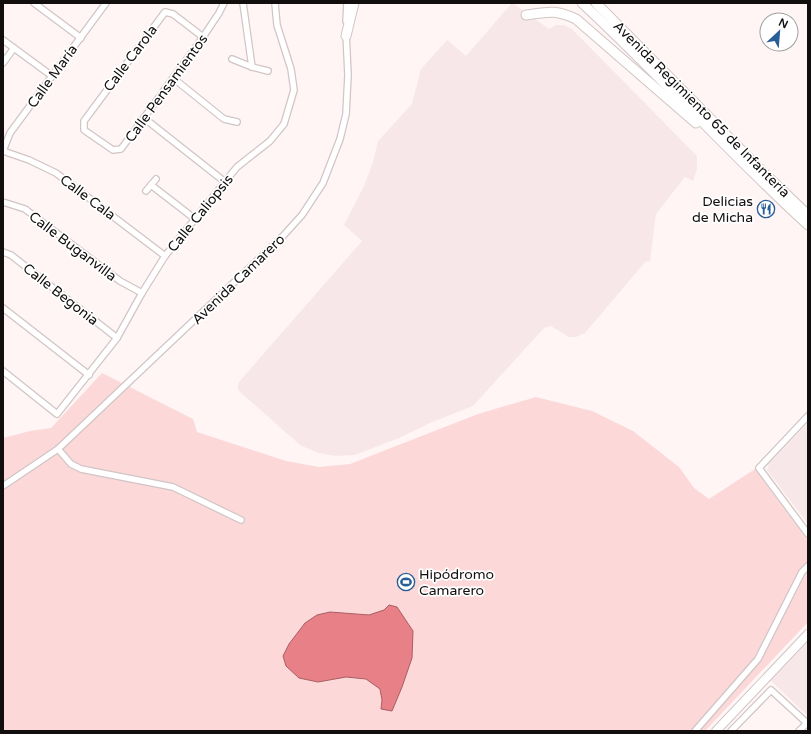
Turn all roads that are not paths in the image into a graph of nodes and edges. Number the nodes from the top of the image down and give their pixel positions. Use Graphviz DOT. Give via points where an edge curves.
graph roads {
  1 [pos="34,3"];
  2 [pos="106,3"];
  3 [pos="224,3"];
  4 [pos="243,3"];
  5 [pos="275,3"];
  6 [pos="347,3"];
  7 [pos="354,3"];
  8 [pos="582,3"];
  9 [pos="598,3"];
  10 [pos="526,15"];
  11 [pos="346,36"];
  12 [pos="203,37"];
  13 [pos="81,38"];
  14 [pos="3,40"];
  15 [pos="14,48"];
  16 [pos="232,59"];
  17 [pos="3,64"];
  18 [pos="252,67"];
  19 [pos="268,71"];
  20 [pos="52,76"];
  21 [pos="173,78"];
  22 [pos="144,118"];
  23 [pos="238,122"];
  24 [pos="97,139"];
  25 [pos="3,151"];
  26 [pos="733,153"];
  27 [pos="156,179"];
  28 [pos="225,182"];
  29 [pos="151,185"];
  30 [pos="146,191"];
  31 [pos="3,202"];
  32 [pos="808,215"];
  33 [pos="195,219"];
  34 [pos="808,225"];
  35 [pos="3,252"];
  36 [pos="165,256"];
  37 [pos="142,293"];
  38 [pos="3,308"];
  39 [pos="117,338"];
  40 [pos="3,371"];
  41 [pos="89,374"];
  42 [pos="808,416"];
  43 [pos="58,449"];
  44 [pos="3,486"];
  45 [pos="242,520"];
  46 [pos="808,534"];
  47 [pos="808,566"];
  48 [pos="808,634"];
  49 [pos="808,723"];
  50 [pos="695,731"];
  51 [pos="716,731"];
  52 [pos="731,731"];
  53 [pos="799,731"];
  1 -- 13 [label="street"];
  2 -- 13 [label="street, Calle María"];
  3 -- 12 [label="street, Calle Pensamientos"];
  4 -- 18 [label="street"];
  5 -- 28 [label="street, Calle Caliopsis" via="294,90 284,124 270,141 237,167"];
  6 -- 11 [label="street, Avenida Camarero"];
  7 -- 11 [label="main road"];
  8 -- 26 [label="main road, Avenida Regimiento 65 de Infantería"];
  9 -- 32 [label="main road, Avenida Regimiento 65 de Infantería"];
  10 -- 26 [label="main road" via="553,11 576,19"];
  11 -- 43 [label="street, Avenida Camarero" via="346,114 323,183 302,215 283,236"];
  12 -- 21 [label="street, Calle Pensamientos"];
  12 -- 24 [label="street, Calle Carola" via="173,14 165,12 84,121 84,130"];
  13 -- 20 [label="street, Calle María"];
  14 -- 15 [label="street"];
  15 -- 17 [label="street"];
  15 -- 20 [label="street"];
  16 -- 18 [label="street"];
  18 -- 19 [label="street"];
  20 -- 25 [label="street, Calle María" via="10,133"];
  21 -- 22 [label="street, Calle Pensamientos"];
  21 -- 23 [label="street" via="224,119"];
  22 -- 24 [label="street, Calle Pensamientos" via="121,149 113,150"];
  22 -- 28 [label="street"];
  25 -- 36 [label="street, Calle Cala" via="56,173"];
  26 -- 34 [label="main road, Avenida Regimiento 65 de Infantería"];
  27 -- 29 [label="street"];
  28 -- 33 [label="street, Calle Caliopsis"];
  29 -- 30 [label="street"];
  29 -- 33 [label="street"];
  31 -- 37 [label="street, Calle Buganvilla" via="25,209 120,281"];
  33 -- 36 [label="street, Calle Caliopsis"];
  35 -- 39 [label="street, Calle Begonia" via="11,255"];
  36 -- 37 [label="street, Calle Caliopsis"];
  37 -- 39 [label="street, Calle Caliopsis"];
  38 -- 41 [label="street"];
  39 -- 41 [label="street, Calle Caliopsis"];
  40 -- 41 [label="street, Calle Caliopsis" via="57,414"];
  42 -- 46 [label="street" via="759,468"];
  43 -- 44 [label="street, Avenida Camarero"];
  43 -- 45 [label="street" via="71,464 81,469 173,487"];
  47 -- 50 [label="street" via="802,572 758,659"];
  48 -- 51 [label="main road"];
  49 -- 52 [label="street" via="770,690"];
  49 -- 53 [label="street"];
}
